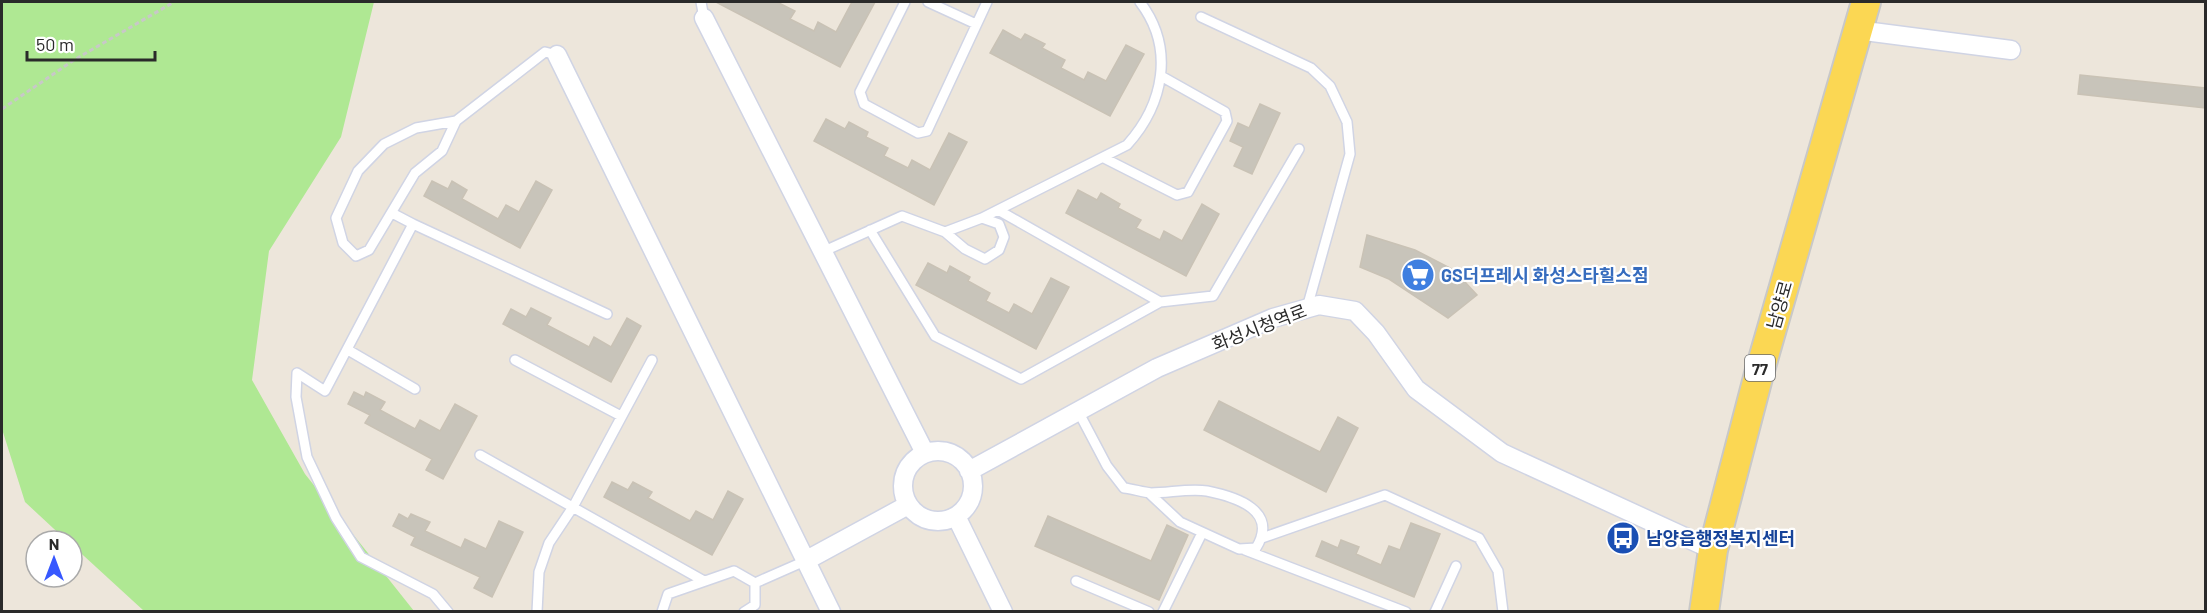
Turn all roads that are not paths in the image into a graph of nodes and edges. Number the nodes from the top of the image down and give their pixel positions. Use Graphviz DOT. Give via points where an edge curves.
graph roads {
  1 [pos="905,2"];
  2 [pos="928,2"];
  3 [pos="987,2"];
  4 [pos="1140,2"];
  5 [pos="1866,2"];
  6 [pos="702,10"];
  7 [pos="1201,17"];
  8 [pos="976,24"];
  9 [pos="1857,30"];
  10 [pos="2011,50"];
  11 [pos="557,55"];
  12 [pos="1161,76"];
  13 [pos="456,121"];
  14 [pos="1299,149"];
  15 [pos="1104,158"];
  16 [pos="998,210"];
  17 [pos="392,213"];
  18 [pos="982,218"];
  19 [pos="413,224"];
  20 [pos="870,230"];
  21 [pos="945,232"];
  22 [pos="822,252"];
  23 [pos="1160,302"];
  24 [pos="1307,308"];
  25 [pos="607,314"];
  26 [pos="348,350"];
  27 [pos="515,360"];
  28 [pos="652,360"];
  29 [pos="415,390"];
  30 [pos="1078,411"];
  31 [pos="621,416"];
  32 [pos="925,453"];
  33 [pos="480,454"];
  34 [pos="969,471"];
  35 [pos="1149,493"];
  36 [pos="908,506"];
  37 [pos="573,507"];
  38 [pos="956,516"];
  39 [pos="1202,533"];
  40 [pos="1262,538"];
  41 [pos="1242,549"];
  42 [pos="1713,550"];
  43 [pos="804,561"];
  44 [pos="1456,566"];
  45 [pos="704,581"];
  46 [pos="1076,581"];
  47 [pos="755,583"];
  48 [pos="1438,611"];
  49 [pos="448,612"];
  50 [pos="537,612"];
  51 [pos="662,612"];
  52 [pos="744,612"];
  53 [pos="831,612"];
  54 [pos="1003,612"];
  55 [pos="1149,612"];
  56 [pos="1163,612"];
  57 [pos="1406,612"];
  58 [pos="1503,612"];
  59 [pos="1704,612"];
  1 -- 8 [label="lane" via="860,92 864,104 918,133 927,131"];
  2 -- 8 [label="lane"];
  3 -- 8 [label="lane"];
  4 -- 12 [label="lane" via="1159,40"];
  5 -- 9 [label="main road, 남양로 / 77"];
  6 -- 22 [label="street"];
  7 -- 24 [label="lane" via="1311,68 1330,86 1347,122 1350,154"];
  9 -- 10 [label="street"];
  9 -- 42 [label="main road, 남양로 / 77"];
  11 -- 13 [label="lane" via="545,52"];
  11 -- 43 [label="street"];
  12 -- 15 [label="lane" via="1155,103 1144,126 1127,145"];
  12 -- 15 [label="lane" via="1225,112 1227,121 1188,192 1177,195"];
  13 -- 17 [label="lane" via="442,151 415,174"];
  13 -- 17 [label="lane" via="416,128 384,144 358,171 336,218 343,243 356,256 369,250"];
  14 -- 23 [label="lane" via="1213,296"];
  15 -- 16 [label="lane"];
  16 -- 18 [label="lane"];
  16 -- 23 [label="lane"];
  17 -- 19 [label="lane"];
  18 -- 21 [label="lane"];
  18 -- 21 [label="lane" via="999,224 1004,237 999,250 985,259"];
  19 -- 25 [label="lane"];
  19 -- 26 [label="lane"];
  20 -- 21 [label="lane" via="902,216"];
  20 -- 22 [label="lane"];
  20 -- 23 [label="lane" via="935,336 1021,379"];
  22 -- 32 [label="street"];
  24 -- 30 [label="street, 화성시청역로" via="1273,318 1157,368"];
  24 -- 42 [label="street, 화성시청역로" via="1319,304 1355,311 1416,389 1502,453"];
  26 -- 29 [label="lane"];
  26 -- 49 [label="lane" via="325,391 297,373 296,397 307,457 336,518 361,557 432,594"];
  27 -- 31 [label="lane"];
  28 -- 31 [label="lane"];
  30 -- 34 [label="street, 화성시청역로"];
  30 -- 35 [label="lane" via="1107,466 1124,488"];
  31 -- 37 [label="lane"];
  32 -- 34 [label="street" via="953,454"];
  32 -- 36 [label="street" via="910,465 903,479"];
  33 -- 37 [label="lane"];
  34 -- 38 [label="street" via="973,490 970,502"];
  35 -- 39 [label="lane" via="1180,522"];
  35 -- 40 [label="lane" via="1206,491 1240,502 1255,508 1262,523"];
  36 -- 38 [label="street" via="930,521"];
  36 -- 43 [label="street"];
  37 -- 45 [label="lane"];
  37 -- 50 [label="lane" via="549,543 539,572"];
  38 -- 54 [label="street"];
  39 -- 41 [label="lane"];
  39 -- 56 [label="lane"];
  40 -- 41 [label="lane" via="1256,548"];
  40 -- 58 [label="lane" via="1384,495 1479,538 1498,571"];
  41 -- 57 [label="lane"];
  42 -- 59 [label="main road, 남양로 / 77"];
  43 -- 47 [label="lane"];
  43 -- 53 [label="street"];
  44 -- 48 [label="lane"];
  45 -- 47 [label="lane" via="734,571"];
  45 -- 51 [label="lane" via="668,594"];
  46 -- 55 [label="lane"];
  47 -- 52 [label="lane" via="755,605"];
}
